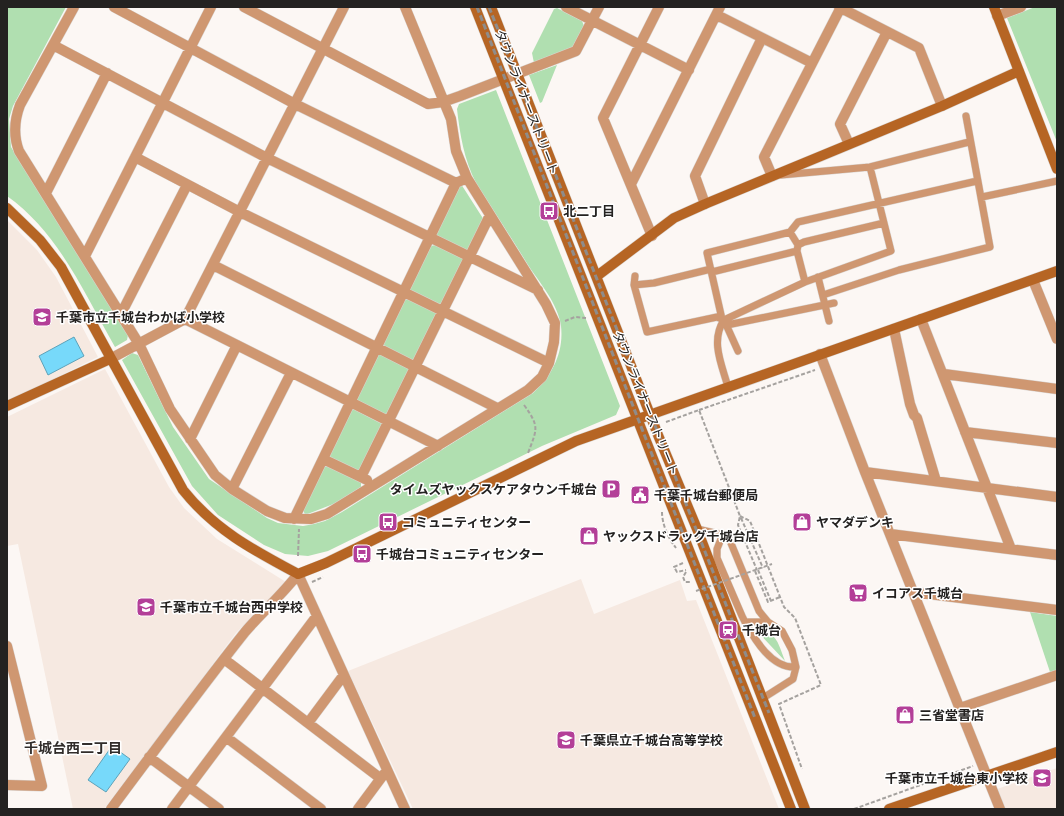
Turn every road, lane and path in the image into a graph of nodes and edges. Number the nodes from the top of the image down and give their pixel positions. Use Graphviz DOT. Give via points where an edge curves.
graph roads {
  1 [pos="74,7"];
  2 [pos="114,7"];
  3 [pos="211,7"];
  4 [pos="244,7"];
  5 [pos="344,7"];
  6 [pos="405,7"];
  7 [pos="475,7"];
  8 [pos="491,7"];
  9 [pos="566,7"];
  10 [pos="598,7"];
  11 [pos="660,7"];
  12 [pos="840,7"];
  13 [pos="1021,7"];
  14 [pos="993,10"];
  15 [pos="718,11"];
  16 [pos="592,20"];
  17 [pos="887,32"];
  18 [pos="762,38"];
  19 [pos="53,45"];
  20 [pos="640,45"];
  21 [pos="190,48"];
  22 [pos="323,49"];
  23 [pos="812,63"];
  24 [pos="689,70"];
  25 [pos="1019,71"];
  26 [pos="107,74"];
  27 [pos="517,74"];
  28 [pos="504,79"];
  29 [pos="443,102"];
  30 [pos="162,103"];
  31 [pos="295,104"];
  32 [pos="942,106"];
  33 [pos="966,116"];
  34 [pos="970,142"];
  35 [pos="849,144"];
  36 [pos="135,157"];
  37 [pos="267,158"];
  38 [pos="870,167"];
  39 [pos="1057,169"];
  40 [pos="772,176"];
  41 [pos="467,178"];
  42 [pos="1057,180"];
  43 [pos="977,181"];
  44 [pos="456,183"];
  45 [pos="631,184"];
  46 [pos="187,185"];
  47 [pos="46,193"];
  48 [pos="982,197"];
  49 [pos="705,204"];
  50 [pos="880,204"];
  51 [pos="7,208"];
  52 [pos="240,212"];
  53 [pos="490,215"];
  54 [pos="884,223"];
  55 [pos="790,232"];
  56 [pos="652,236"];
  57 [pos="430,237"];
  58 [pos="797,248"];
  59 [pos="85,256"];
  60 [pos="470,257"];
  61 [pos="213,265"];
  62 [pos="711,270"];
  63 [pos="1057,271"];
  64 [pos="597,276"];
  65 [pos="635,276"];
  66 [pos="818,277"];
  67 [pos="1034,280"];
  68 [pos="805,282"];
  69 [pos="634,285"];
  70 [pos="538,290"];
  71 [pos="403,292"];
  72 [pos="823,295"];
  73 [pos="834,303"];
  74 [pos="825,305"];
  75 [pos="443,311"];
  76 [pos="121,314"];
  77 [pos="586,318"];
  78 [pos="185,319"];
  79 [pos="921,319"];
  80 [pos="829,320"];
  81 [pos="725,321"];
  82 [pos="560,323"];
  83 [pos="894,328"];
  84 [pos="1057,339"];
  85 [pos="139,344"];
  86 [pos="237,345"];
  87 [pos="377,347"];
  88 [pos="738,351"];
  89 [pos="820,354"];
  90 [pos="110,359"];
  91 [pos="549,363"];
  92 [pos="415,366"];
  93 [pos="825,367"];
  94 [pos="291,373"];
  95 [pos="944,374"];
  96 [pos="728,387"];
  97 [pos="1057,389"];
  98 [pos="522,401"];
  99 [pos="350,403"];
  100 [pos="7,406"];
  101 [pos="497,408"];
  102 [pos="699,410"];
  103 [pos="652,414"];
  104 [pos="638,419"];
  105 [pos="388,422"];
  106 [pos="666,422"];
  107 [pos="965,432"];
  108 [pos="190,440"];
  109 [pos="1057,443"];
  110 [pos="438,446"];
  111 [pos="528,453"];
  112 [pos="323,458"];
  113 [pos="865,472"];
  114 [pos="361,477"];
  115 [pos="936,481"];
  116 [pos="376,484"];
  117 [pos="987,488"];
  118 [pos="232,489"];
  119 [pos="1057,497"];
  120 [pos="663,506"];
  121 [pos="740,516"];
  122 [pos="296,522"];
  123 [pos="697,529"];
  124 [pos="723,534"];
  125 [pos="890,534"];
  126 [pos="1011,549"];
  127 [pos="679,551"];
  128 [pos="1057,555"];
  129 [pos="298,556"];
  130 [pos="683,556"];
  131 [pos="772,564"];
  132 [pos="763,568"];
  133 [pos="757,570"];
  134 [pos="298,574"];
  135 [pos="324,576"];
  136 [pos="685,582"];
  137 [pos="303,587"];
  138 [pos="696,591"];
  139 [pos="913,592"];
  140 [pos="780,597"];
  141 [pos="1057,610"];
  142 [pos="316,617"];
  143 [pos="745,622"];
  144 [pos="768,622"];
  145 [pos="7,646"];
  146 [pos="224,659"];
  147 [pos="796,667"];
  148 [pos="1057,675"];
  149 [pos="343,676"];
  150 [pos="262,689"];
  151 [pos="763,698"];
  152 [pos="960,708"];
  153 [pos="308,723"];
  154 [pos="226,737"];
  155 [pos="1057,752"];
  156 [pos="149,757"];
  157 [pos="982,763"];
  158 [pos="384,774"];
  159 [pos="987,776"];
  160 [pos="7,784"];
  161 [pos="188,786"];
  162 [pos="111,809"];
  163 [pos="172,809"];
  164 [pos="219,809"];
  165 [pos="321,809"];
  166 [pos="358,809"];
  167 [pos="405,809"];
  168 [pos="791,809"];
  169 [pos="805,809"];
  170 [pos="854,809"];
  171 [pos="889,809"];
  172 [pos="1000,809"];
  1 -- 19 [label="street"];
  2 -- 21 [label="street"];
  3 -- 21 [label="street"];
  4 -- 22 [label="street"];
  5 -- 22 [label="street"];
  6 -- 29 [label="street"];
  7 -- 28 [label="street, タウンライナーストリート"];
  8 -- 27 [label="street, タウンライナーストリート"];
  9 -- 16 [label="street"];
  10 -- 16 [label="street"];
  11 -- 20 [label="street"];
  12 -- 17 [label="street"];
  12 -- 23 [label="street"];
  13 -- 14 [label="street"];
  14 -- 25 [label="street"];
  15 -- 18 [label="street"];
  15 -- 24 [label="street"];
  16 -- 20 [label="street"];
  16 -- 27 [label="street" via="576,51"];
  17 -- 32 [label="street" via="919,48"];
  17 -- 35 [label="street" via="840,124"];
  18 -- 23 [label="street"];
  18 -- 49 [label="street" via="695,176"];
  19 -- 26 [label="street"];
  19 -- 47 [label="street" via="15,119 19,151"];
  20 -- 24 [label="street"];
  20 -- 45 [label="street" via="603,118"];
  21 -- 30 [label="street"];
  21 -- 31 [label="street"];
  22 -- 29 [label="street" via="428,104"];
  22 -- 31 [label="street"];
  23 -- 40 [label="street" via="764,157"];
  24 -- 45 [label="street"];
  25 -- 32 [label="street"];
  25 -- 39 [label="street"];
  26 -- 30 [label="street"];
  26 -- 47 [label="street"];
  27 -- 28 [label="street"];
  27 -- 64 [label="street, タウンライナーストリート"];
  28 -- 29 [label="street"];
  28 -- 104 [label="street, タウンライナーストリート"];
  29 -- 41 [label="street" via="451,119 456,151"];
  30 -- 36 [label="street"];
  30 -- 37 [label="street"];
  31 -- 37 [label="street"];
  31 -- 44 [label="street"];
  32 -- 35 [label="street"];
  33 -- 34 [label="lane"];
  34 -- 38 [label="lane"];
  34 -- 43 [label="lane"];
  35 -- 40 [label="street"];
  36 -- 46 [label="street"];
  36 -- 59 [label="street"];
  37 -- 52 [label="street"];
  37 -- 57 [label="street"];
  38 -- 40 [label="lane"];
  38 -- 50 [label="lane"];
  40 -- 49 [label="street"];
  41 -- 44 [label="street"];
  41 -- 53 [label="street"];
  42 -- 48 [label="lane"];
  43 -- 48 [label="lane"];
  43 -- 50 [label="lane"];
  44 -- 57 [label="street"];
  45 -- 56 [label="street"];
  46 -- 52 [label="street"];
  46 -- 76 [label="street"];
  47 -- 59 [label="street"];
  48 -- 72 [label="lane" via="990,247 899,270"];
  49 -- 56 [label="street" via="674,218"];
  50 -- 54 [label="lane"];
  50 -- 55 [label="lane" via="798,222"];
  51 -- 90 [label="street" via="40,240 61,268"];
  52 -- 61 [label="street"];
  52 -- 71 [label="street"];
  53 -- 60 [label="street"];
  53 -- 70 [label="street"];
  54 -- 58 [label="lane" via="804,242"];
  54 -- 66 [label="lane" via="891,251"];
  55 -- 58 [label="lane"];
  55 -- 62 [label="lane" via="707,253"];
  56 -- 64 [label="street"];
  57 -- 60 [label="street"];
  57 -- 71 [label="street"];
  58 -- 62 [label="lane"];
  58 -- 68 [label="lane"];
  59 -- 76 [label="street"];
  60 -- 70 [label="street"];
  60 -- 75 [label="street"];
  61 -- 78 [label="street"];
  61 -- 87 [label="street"];
  62 -- 69 [label="lane"];
  62 -- 81 [label="lane"];
  63 -- 67 [label="street"];
  64 -- 103 [label="street, タウンライナーストリート"];
  65 -- 69 [label="lane"];
  66 -- 68 [label="lane"];
  66 -- 72 [label="lane"];
  67 -- 79 [label="street"];
  67 -- 84 [label="street"];
  68 -- 81 [label="lane"];
  69 -- 81 [label="lane" via="646,332 717,317"];
  70 -- 91 [label="street" via="554,323 554,342"];
  71 -- 75 [label="street"];
  71 -- 87 [label="street"];
  72 -- 74 [label="lane"];
  73 -- 74 [label="lane"];
  74 -- 80 [label="lane"];
  74 -- 81 [label="lane"];
  75 -- 91 [label="street"];
  75 -- 92 [label="street"];
  76 -- 85 [label="street"];
  77 -- 82 [label="path" via="574,317"];
  78 -- 85 [label="street"];
  78 -- 86 [label="street"];
  79 -- 83 [label="street"];
  79 -- 95 [label="street"];
  81 -- 88 [label="lane"];
  81 -- 96 [label="lane" via="719,327 716,346"];
  83 -- 89 [label="street"];
  83 -- 115 [label="street" via="910,404 917,418"];
  85 -- 90 [label="street"];
  85 -- 108 [label="street" via="170,409"];
  86 -- 94 [label="street"];
  86 -- 108 [label="street"];
  87 -- 92 [label="street"];
  87 -- 99 [label="street"];
  89 -- 93 [label="street"];
  89 -- 96 [label="street"];
  90 -- 100 [label="street"];
  90 -- 134 [label="street" via="183,490 198,510 238,540"];
  91 -- 101 [label="street" via="542,377 528,390"];
  92 -- 101 [label="street"];
  92 -- 105 [label="street"];
  93 -- 102 [label="path"];
  93 -- 113 [label="street"];
  94 -- 99 [label="street"];
  94 -- 118 [label="street"];
  95 -- 97 [label="street"];
  95 -- 107 [label="street"];
  96 -- 103 [label="street"];
  98 -- 111 [label="path" via="535,422 536,429"];
  99 -- 105 [label="street"];
  99 -- 112 [label="street"];
  101 -- 110 [label="street"];
  102 -- 106 [label="path"];
  102 -- 121 [label="path"];
  103 -- 104 [label="street"];
  103 -- 123 [label="street, タウンライナーストリート"];
  104 -- 134 [label="street" via="576,442 326,563"];
  104 -- 168 [label="street, タウンライナーストリート"];
  105 -- 110 [label="street"];
  105 -- 114 [label="street"];
  107 -- 109 [label="street"];
  107 -- 117 [label="street"];
  108 -- 118 [label="street" via="215,475"];
  110 -- 116 [label="street"];
  112 -- 114 [label="street"];
  112 -- 122 [label="street"];
  113 -- 115 [label="street"];
  113 -- 125 [label="street"];
  114 -- 116 [label="street"];
  115 -- 117 [label="street"];
  116 -- 122 [label="street" via="327,514"];
  117 -- 119 [label="street"];
  117 -- 126 [label="street"];
  118 -- 122 [label="street" via="267,511"];
  120 -- 127 [label="path" via="662,518 670,541"];
  121 -- 132 [label="path, bridge"];
  121 -- 133 [label="path" via="738,525"];
  122 -- 129 [label="path"];
  123 -- 124 [label="lane"];
  123 -- 151 [label="street, タウンライナーストリート"];
  124 -- 143 [label="lane" via="717,549 717,558"];
  124 -- 144 [label="lane" via="728,536 759,611"];
  125 -- 126 [label="street"];
  125 -- 139 [label="street"];
  126 -- 128 [label="street"];
  130 -- 136 [label="path" via="684,563 674,567 677,572 686,570 690,582"];
  131 -- 132 [label="path, bridge"];
  132 -- 133 [label="path, bridge"];
  133 -- 138 [label="path, bridge"];
  133 -- 140 [label="path" via="768,602"];
  134 -- 137 [label="street"];
  134 -- 146 [label="street"];
  135 -- 137 [label="path"];
  137 -- 142 [label="street"];
  139 -- 141 [label="street"];
  139 -- 152 [label="street"];
  142 -- 149 [label="street"];
  142 -- 150 [label="street"];
  143 -- 144 [label="lane"];
  143 -- 147 [label="lane" via="776,662 786,667"];
  144 -- 147 [label="lane" via="782,631 792,650"];
  145 -- 160 [label="street" via="42,786"];
  146 -- 150 [label="street"];
  146 -- 156 [label="street"];
  147 -- 151 [label="lane" via="793,679"];
  148 -- 152 [label="street"];
  149 -- 153 [label="street"];
  149 -- 158 [label="street"];
  150 -- 153 [label="street"];
  150 -- 154 [label="street"];
  151 -- 169 [label="street, タウンライナーストリート"];
  152 -- 157 [label="street"];
  153 -- 158 [label="street"];
  154 -- 161 [label="street"];
  154 -- 165 [label="street"];
  155 -- 159 [label="street"];
  156 -- 161 [label="street"];
  156 -- 162 [label="street"];
  157 -- 159 [label="street"];
  157 -- 170 [label="path"];
  158 -- 166 [label="street"];
  158 -- 167 [label="street"];
  159 -- 171 [label="street"];
  159 -- 172 [label="street"];
  161 -- 163 [label="street"];
  161 -- 164 [label="street"];
}
